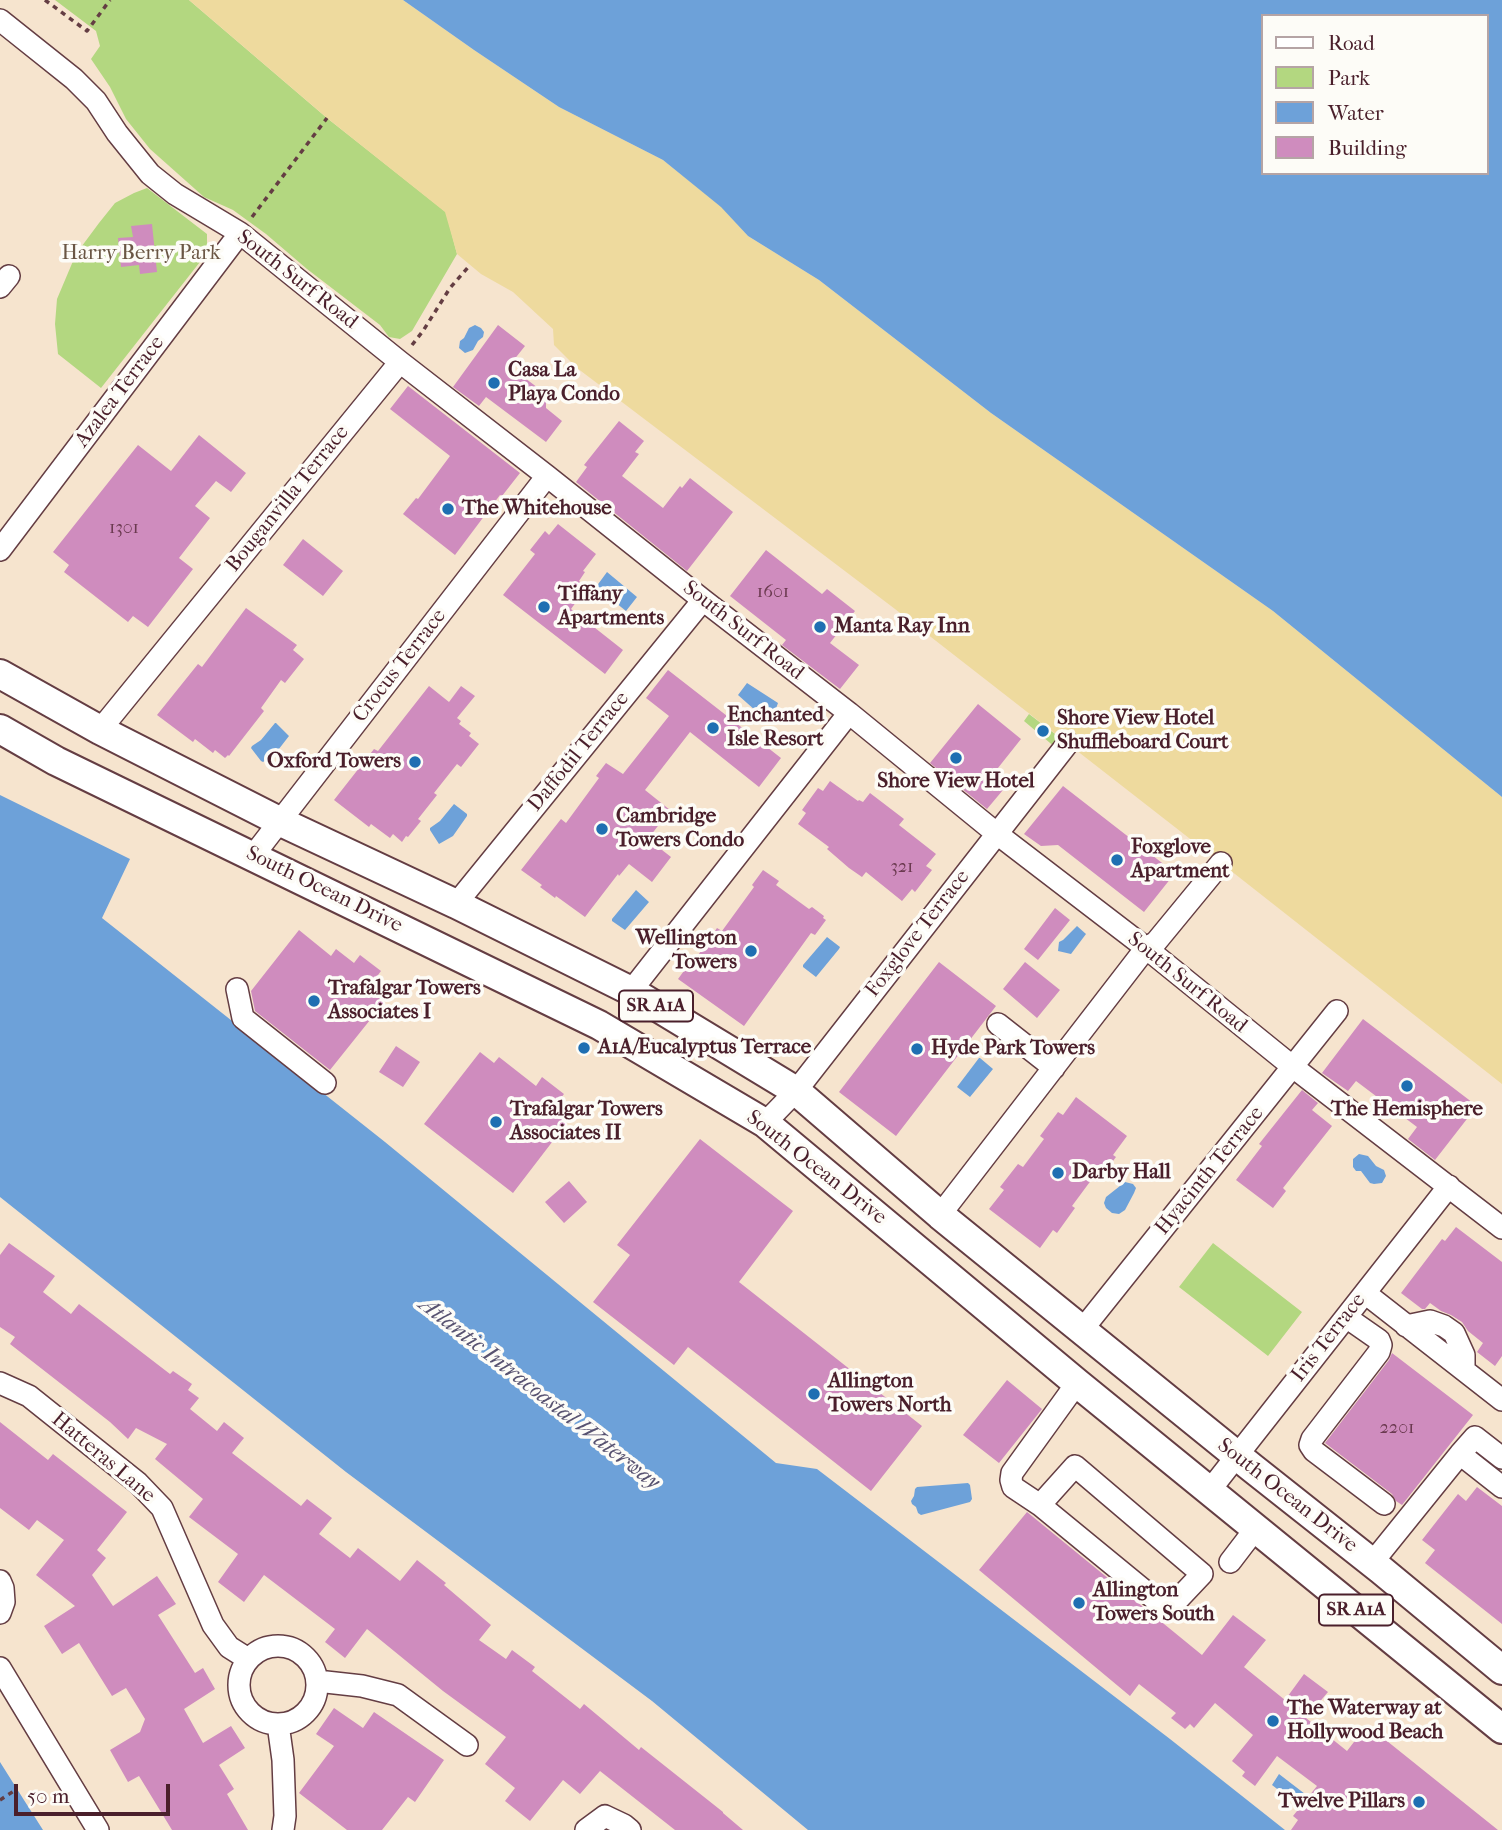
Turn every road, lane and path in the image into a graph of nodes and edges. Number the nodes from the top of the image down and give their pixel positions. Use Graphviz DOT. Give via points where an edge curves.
graph roads {
  1 [pos="45,0"];
  2 [pos="110,0"];
  3 [pos="0,20"];
  4 [pos="327,118"];
  5 [pos="244,228"];
  6 [pos="470,265"];
  7 [pos="400,362"];
  8 [pos="547,476"];
  9 [pos="0,550"];
  10 [pos="703,600"];
  11 [pos="0,674"];
  12 [pos="849,713"];
  13 [pos="0,729"];
  14 [pos="100,730"];
  15 [pos="1068,743"];
  16 [pos="279,821"];
  17 [pos="996,834"];
  18 [pos="253,856"];
  19 [pos="1221,863"];
  20 [pos="456,904"];
  21 [pos="1146,948"];
  22 [pos="237,989"];
  23 [pos="631,991"];
  24 [pos="1337,1011"];
  25 [pos="998,1024"];
  26 [pos="1293,1067"];
  27 [pos="1054,1068"];
  28 [pos="325,1083"];
  29 [pos="796,1091"];
  30 [pos="765,1123"];
  31 [pos="1449,1186"];
  32 [pos="940,1216"];
  33 [pos="1502,1228"];
  34 [pos="1364,1293"];
  35 [pos="1346,1317"];
  36 [pos="1082,1331"];
  37 [pos="0,1383"];
  38 [pos="1077,1383"];
  39 [pos="1502,1400"];
  40 [pos="1461,1454"];
  41 [pos="1237,1456"];
  42 [pos="1502,1458"];
  43 [pos="1502,1487"];
  44 [pos="1210,1490"];
  45 [pos="1384,1504"];
  46 [pos="1040,1505"];
  47 [pos="1256,1528"];
  48 [pos="1230,1562"];
  49 [pos="1372,1563"];
  50 [pos="0,1581"];
  51 [pos="0,1613"];
  52 [pos="248,1659"];
  53 [pos="0,1668"];
  54 [pos="1502,1670"];
  55 [pos="317,1681"];
  56 [pos="278,1724"];
  57 [pos="1502,1729"];
  58 [pos="467,1745"];
  59 [pos="17,1789"];
  60 [pos="0,1800"];
  61 [pos="98,1830"];
  62 [pos="283,1830"];
  63 [pos="586,1830"];
  64 [pos="630,1830"];
  1 -- 2 [label="path" via="87,31"];
  3 -- 5 [label="street, South Surf Road" via="96,101 150,174 175,194"];
  4 -- 5 [label="path"];
  5 -- 7 [label="street, South Surf Road"];
  5 -- 9 [label="street, Azalea Terrace"];
  6 -- 7 [label="path"];
  7 -- 8 [label="street, South Surf Road"];
  7 -- 14 [label="street, Bouganvilla Terrace"];
  8 -- 10 [label="street, South Surf Road"];
  8 -- 16 [label="street, Crocus Terrace"];
  10 -- 12 [label="street, South Surf Road"];
  10 -- 20 [label="street, Daffodil Terrace"];
  11 -- 14 [label="main road, South Ocean Drive / SR A1A"];
  12 -- 17 [label="street, South Surf Road"];
  12 -- 23 [label="street"];
  13 -- 18 [label="main road, South Ocean Drive / SR A1A"];
  14 -- 16 [label="main road, South Ocean Drive / SR A1A"];
  15 -- 17 [label="street, Foxglove Terrace"];
  16 -- 18 [label="street, Crocus Terrace"];
  16 -- 20 [label="main road, South Ocean Drive / SR A1A"];
  17 -- 21 [label="street, South Surf Road"];
  17 -- 29 [label="street, Foxglove Terrace"];
  18 -- 30 [label="main road, South Ocean Drive / SR A1A" via="599,1025"];
  19 -- 21 [label="street" via="1156,943"];
  20 -- 23 [label="main road, South Ocean Drive / SR A1A"];
  21 -- 26 [label="street, South Surf Road"];
  21 -- 27 [label="street"];
  22 -- 28 [label="street" via="243,1018"];
  23 -- 29 [label="main road, South Ocean Drive / SR A1A"];
  24 -- 26 [label="street, Hyacinth Terrace"];
  25 -- 27 [label="street"];
  26 -- 31 [label="street, South Surf Road"];
  26 -- 36 [label="street, Hyacinth Terrace"];
  27 -- 32 [label="street"];
  29 -- 30 [label="street, Foxglove Terrace"];
  29 -- 32 [label="main road, South Ocean Drive / SR A1A"];
  30 -- 38 [label="main road, South Ocean Drive / SR A1A"];
  31 -- 33 [label="street, South Surf Road"];
  31 -- 34 [label="street, Iris Terrace"];
  32 -- 36 [label="main road, South Ocean Drive / SR A1A"];
  34 -- 35 [label="street, Iris Terrace"];
  34 -- 39 [label="street"];
  35 -- 41 [label="street, Iris Terrace"];
  35 -- 45 [label="street" via="1381,1345 1310,1446"];
  36 -- 41 [label="main road, South Ocean Drive / SR A1A"];
  37 -- 52 [label="street, Hatteras Lane" via="29,1396 138,1483 162,1508 213,1625 229,1647"];
  38 -- 44 [label="main road, South Ocean Drive / SR A1A"];
  38 -- 46 [label="street" via="1012,1473 1013,1487"];
  40 -- 42 [label="street" via="1475,1437"];
  40 -- 43 [label="street"];
  40 -- 49 [label="street"];
  41 -- 44 [label="street, Iris Terrace"];
  41 -- 49 [label="main road, South Ocean Drive / SR A1A"];
  44 -- 47 [label="main road, South Ocean Drive / SR A1A"];
  46 -- 46 [label="street" via="1075,1466 1202,1574 1167,1610"];
  47 -- 48 [label="street"];
  47 -- 57 [label="main road, South Ocean Drive / SR A1A"];
  49 -- 54 [label="main road, South Ocean Drive / SR A1A"];
  50 -- 51 [label="street" via="4,1602"];
  52 -- 55 [label="street" via="270,1646 283,1646 306,1658"];
  52 -- 56 [label="street" via="238,1683 245,1707 254,1716"];
  53 -- 61 [label="street"];
  55 -- 56 [label="street" via="316,1694 302,1715"];
  55 -- 58 [label="street" via="398,1695"];
  56 -- 62 [label="street"];
  59 -- 60 [label="path"];
  63 -- 64 [label="street" via="604,1816"];
}
